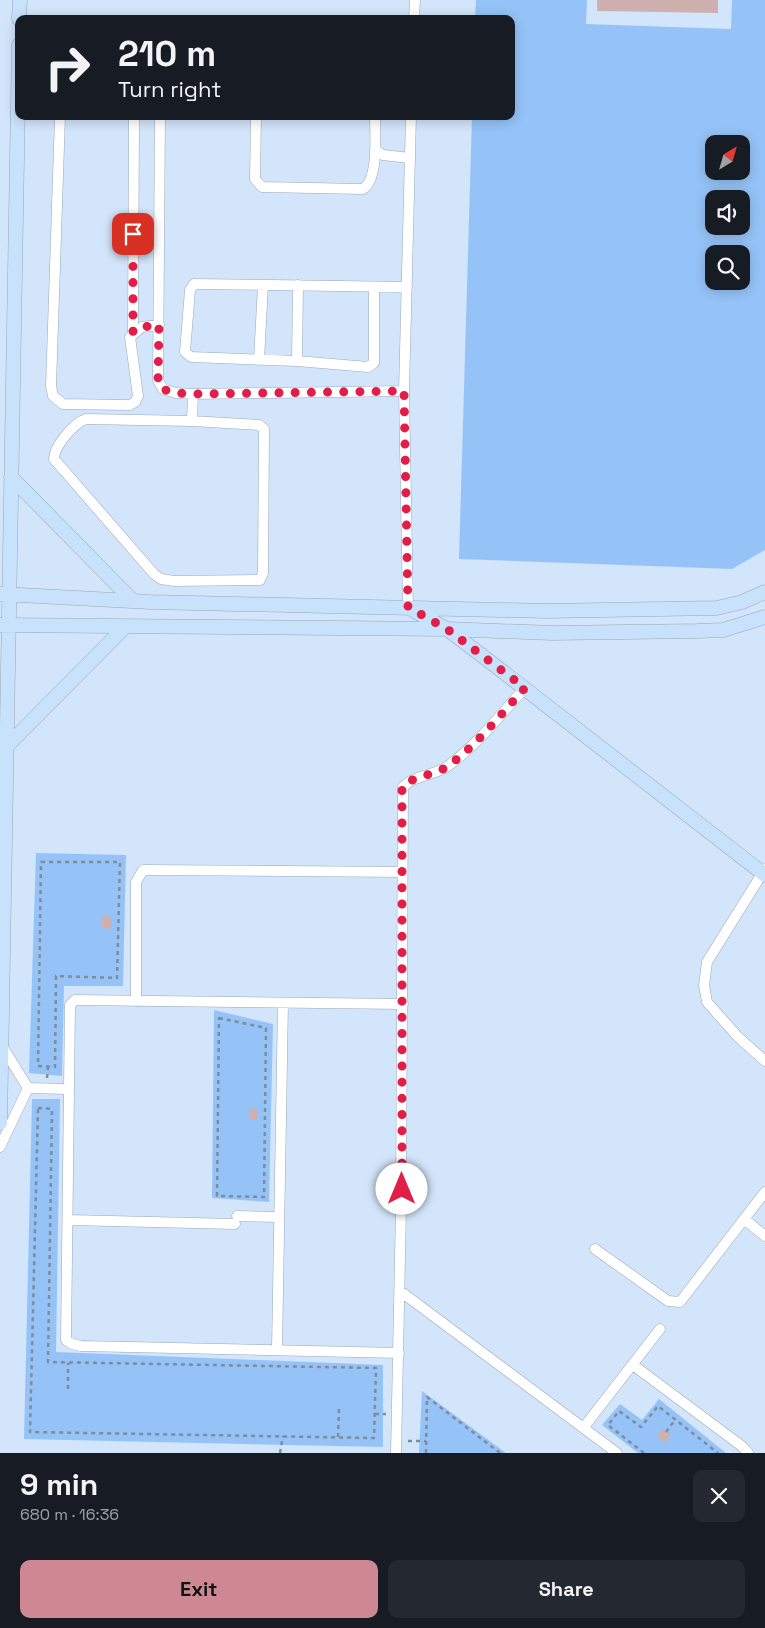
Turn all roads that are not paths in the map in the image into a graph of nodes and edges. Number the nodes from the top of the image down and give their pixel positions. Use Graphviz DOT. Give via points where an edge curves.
graph roads {
  1 [pos="20,0"];
  2 [pos="415,0"];
  3 [pos="19,15"];
  4 [pos="414,15"];
  5 [pos="18,120"];
  6 [pos="60,120"];
  7 [pos="134,120"];
  8 [pos="160,120"];
  9 [pos="256,120"];
  10 [pos="375,120"];
  11 [pos="412,120"];
  12 [pos="375,150"];
  13 [pos="410,158"];
  14 [pos="263,285"];
  15 [pos="298,286"];
  16 [pos="374,286"];
  17 [pos="406,287"];
  18 [pos="159,325"];
  19 [pos="133,332"];
  20 [pos="259,360"];
  21 [pos="297,361"];
  22 [pos="404,391"];
  23 [pos="193,394"];
  24 [pos="192,420"];
  25 [pos="11,478"];
  26 [pos="765,592"];
  27 [pos="5,594"];
  28 [pos="133,601"];
  29 [pos="408,607"];
  30 [pos="765,617"];
  31 [pos="4,625"];
  32 [pos="126,627"];
  33 [pos="447,629"];
  34 [pos="525,688"];
  35 [pos="6,747"];
  36 [pos="402,872"];
  37 [pos="764,872"];
  38 [pos="136,1001"];
  39 [pos="283,1003"];
  40 [pos="403,1004"];
  41 [pos="1,1045"];
  42 [pos="765,1061"];
  43 [pos="28,1088"];
  44 [pos="67,1089"];
  45 [pos="0,1123"];
  46 [pos="0,1147"];
  47 [pos="765,1192"];
  48 [pos="279,1217"];
  49 [pos="744,1219"];
  50 [pos="68,1220"];
  51 [pos="765,1236"];
  52 [pos="595,1249"];
  53 [pos="400,1291"];
  54 [pos="660,1329"];
  55 [pos="277,1350"];
  56 [pos="399,1353"];
  57 [pos="634,1365"];
  58 [pos="584,1427"];
  59 [pos="396,1453"];
  60 [pos="617,1453"];
  61 [pos="748,1453"];
  1 -- 3 [label="main road"];
  2 -- 4 [label="street"];
  5 -- 25 [label="main road"];
  6 -- 19 [label="street" via="53,396 63,404 130,405 136,402 138,396 130,337"];
  7 -- 19 [label="street"];
  8 -- 18 [label="street"];
  9 -- 12 [label="street" via="255,179 262,187 363,189 370,183"];
  10 -- 12 [label="street"];
  11 -- 13 [label="street"];
  12 -- 13 [label="street" via="383,155"];
  13 -- 17 [label="street"];
  14 -- 15 [label="street"];
  14 -- 20 [label="street"];
  14 -- 20 [label="street" via="194,284 190,290 185,352 191,357"];
  15 -- 16 [label="street"];
  15 -- 21 [label="street"];
  16 -- 17 [label="street"];
  16 -- 21 [label="street" via="374,363 368,367"];
  17 -- 22 [label="street"];
  18 -- 19 [label="street"];
  18 -- 23 [label="street" via="158,380 162,389"];
  20 -- 21 [label="street"];
  22 -- 23 [label="street"];
  22 -- 29 [label="street"];
  23 -- 24 [label="street"];
  24 -- 24 [label="street" via="254,424 264,429 263,573 260,580 161,579 54,459 56,449 77,424 86,419"];
  25 -- 27 [label="main road"];
  25 -- 28 [label="main road"];
  26 -- 29 [label="main road" via="742,602 696,610 547,611"];
  27 -- 28 [label="main road"];
  27 -- 31 [label="main road"];
  28 -- 29 [label="main road"];
  29 -- 33 [label="main road"];
  30 -- 33 [label="main road" via="749,624 714,631 552,633"];
  31 -- 32 [label="main road"];
  31 -- 35 [label="main road"];
  32 -- 33 [label="main road"];
  32 -- 35 [label="main road"];
  33 -- 34 [label="main road"];
  34 -- 36 [label="street" via="458,758 431,775 407,782 402,787"];
  34 -- 37 [label="main road"];
  35 -- 41 [label="main road"];
  36 -- 38 [label="street" via="142,870 136,882"];
  36 -- 40 [label="street"];
  37 -- 42 [label="street" via="707,962 704,985 707,1002"];
  38 -- 39 [label="street"];
  38 -- 44 [label="street" via="75,1000 70,1005"];
  39 -- 40 [label="street"];
  39 -- 48 [label="street"];
  40 -- 53 [label="street"];
  41 -- 43 [label="street"];
  41 -- 45 [label="main road"];
  43 -- 44 [label="street"];
  43 -- 46 [label="street"];
  44 -- 50 [label="street"];
  47 -- 49 [label="street"];
  48 -- 50 [label="street"];
  48 -- 55 [label="street"];
  49 -- 51 [label="street"];
  49 -- 52 [label="street" via="680,1302 668,1301"];
  50 -- 55 [label="street" via="64,1333 72,1344"];
  53 -- 56 [label="street"];
  53 -- 58 [label="street"];
  54 -- 57 [label="street"];
  55 -- 56 [label="street"];
  56 -- 59 [label="street"];
  57 -- 58 [label="street"];
  57 -- 61 [label="street"];
  58 -- 60 [label="street"];
}
